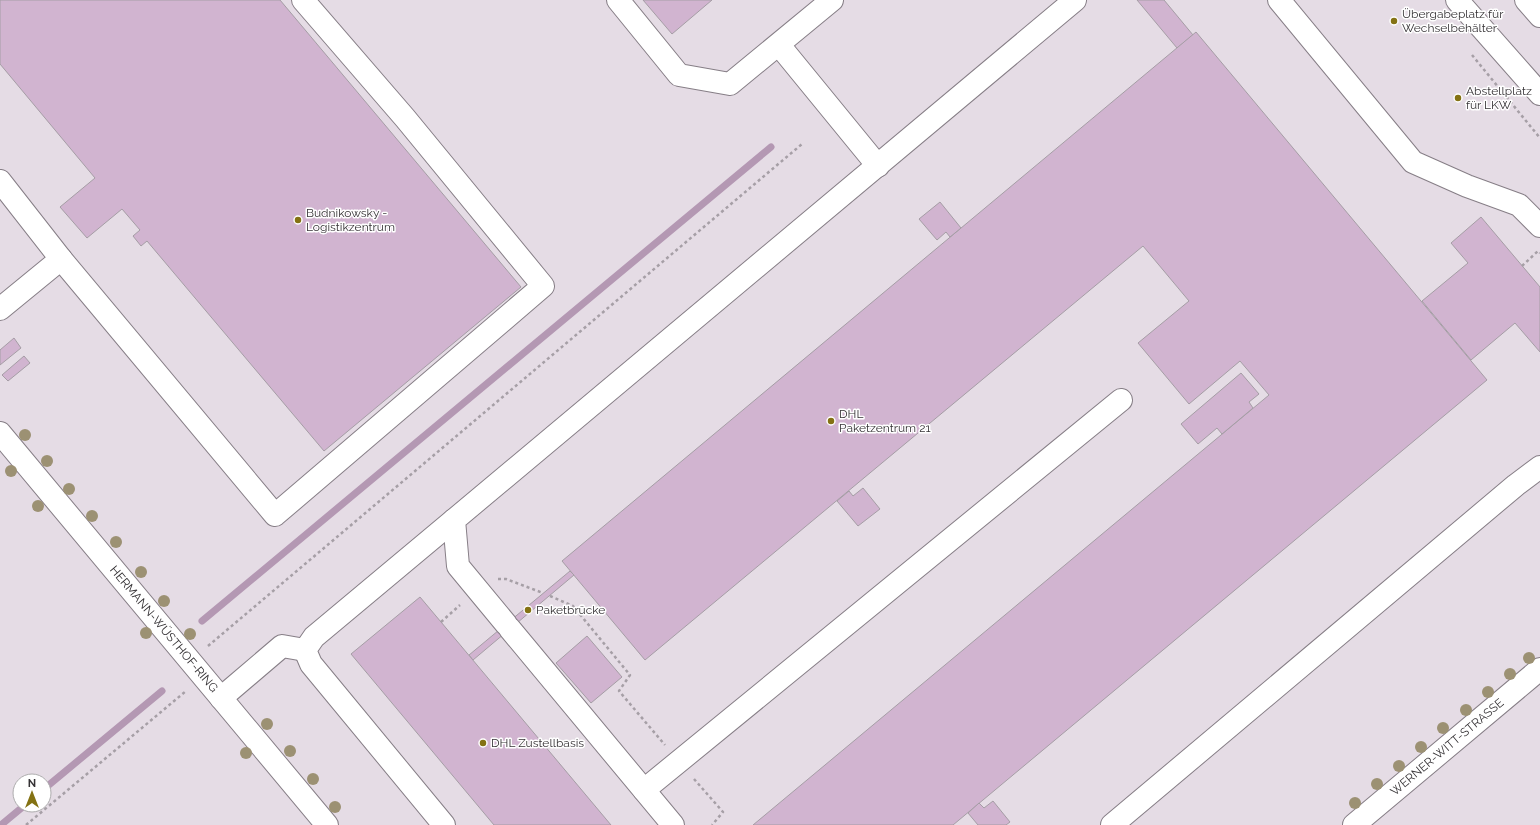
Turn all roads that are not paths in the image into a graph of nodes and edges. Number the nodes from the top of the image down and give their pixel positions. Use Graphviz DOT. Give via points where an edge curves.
graph roads {
  1 [pos="303,0"];
  2 [pos="618,0"];
  3 [pos="832,0"];
  4 [pos="1075,0"];
  5 [pos="1279,0"];
  6 [pos="1457,0"];
  7 [pos="1526,0"];
  8 [pos="1540,16"];
  9 [pos="779,45"];
  10 [pos="1540,94"];
  11 [pos="878,166"];
  12 [pos="0,181"];
  13 [pos="1540,226"];
  14 [pos="61,259"];
  15 [pos="0,309"];
  16 [pos="1121,400"];
  17 [pos="0,433"];
  18 [pos="1540,467"];
  19 [pos="454,520"];
  20 [pos="305,650"];
  21 [pos="1540,669"];
  22 [pos="221,698"];
  23 [pos="644,790"];
  24 [pos="327,825"];
  25 [pos="444,825"];
  26 [pos="673,825"];
  27 [pos="1112,825"];
  28 [pos="1354,825"];
  1 -- 14 [label="street" via="405,118 543,286 275,515"];
  2 -- 9 [label="street" via="679,74 730,84"];
  3 -- 9 [label="street"];
  4 -- 11 [label="street"];
  5 -- 13 [label="street" via="1413,162 1519,205"];
  6 -- 10 [label="street"];
  7 -- 8 [label="street"];
  9 -- 11 [label="street"];
  11 -- 19 [label="street"];
  12 -- 14 [label="street"];
  14 -- 15 [label="street"];
  16 -- 23 [label="street"];
  17 -- 22 [label="street, HERMANN-WÜSTHOF-RING"];
  18 -- 27 [label="street"];
  19 -- 20 [label="street" via="314,637"];
  19 -- 23 [label="street" via="458,566"];
  20 -- 22 [label="street" via="282,646"];
  20 -- 25 [label="street" via="311,664"];
  21 -- 28 [label="street, WERNER-WITT-STRASSE"];
  22 -- 24 [label="street, HERMANN-WÜSTHOF-RING"];
  23 -- 26 [label="street"];
}
